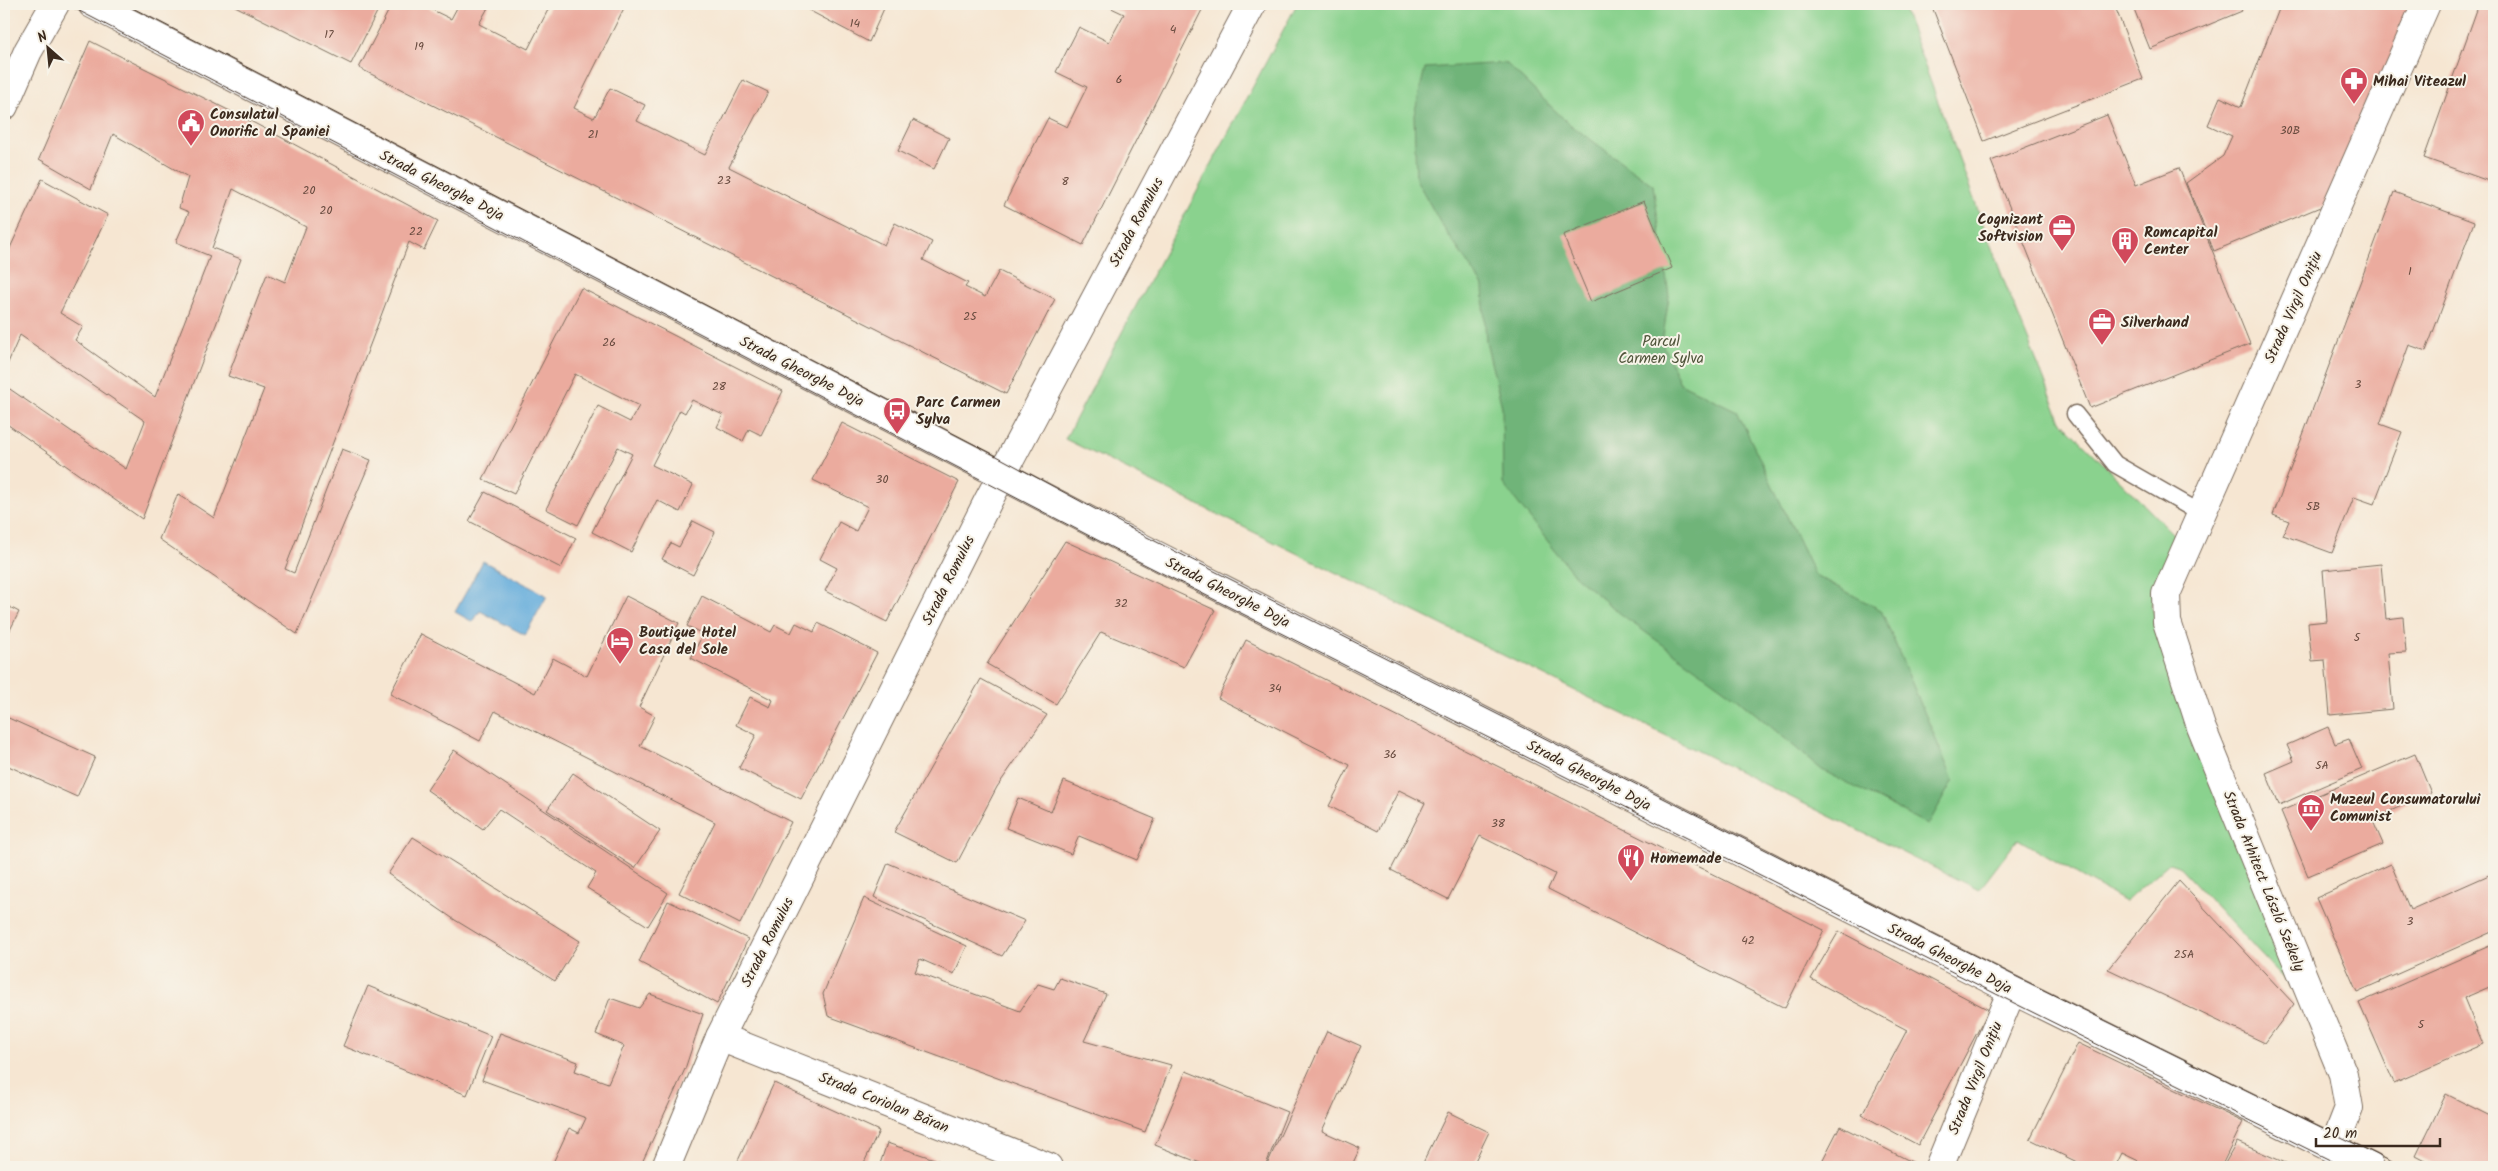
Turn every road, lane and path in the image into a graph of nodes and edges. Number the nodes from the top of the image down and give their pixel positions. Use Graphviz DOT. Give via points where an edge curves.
graph roads {
  1 [pos="55,4"];
  2 [pos="92,4"];
  3 [pos="1252,4"];
  4 [pos="2426,4"];
  5 [pos="4,106"];
  6 [pos="2075,414"];
  7 [pos="1002,474"];
  8 [pos="2202,514"];
  9 [pos="2167,611"];
  10 [pos="2012,990"];
  11 [pos="720,1037"];
  12 [pos="2333,1149"];
  13 [pos="666,1167"];
  14 [pos="1048,1167"];
  15 [pos="1939,1167"];
  16 [pos="2370,1167"];
  1 -- 5 [label="street" via="28,51"];
  2 -- 7 [label="street, Strada Gheorghe Doja"];
  3 -- 7 [label="street, Strada Romulus"];
  4 -- 8 [label="street, Strada Virgil Onițiu"];
  6 -- 8 [label="lane" via="2115,464"];
  7 -- 10 [label="street, Strada Gheorghe Doja"];
  7 -- 11 [label="street, Strada Romulus"];
  8 -- 9 [label="street, Strada Virgil Onițiu" via="2166,594"];
  9 -- 12 [label="street, Strada Arhitect László Székely" via="2167,622 2201,727 2343,1074 2350,1108"];
  10 -- 12 [label="street, Strada Gheorghe Doja"];
  10 -- 15 [label="street, Strada Virgil Onițiu"];
  11 -- 13 [label="street, Strada Romulus"];
  11 -- 14 [label="street, Strada Coriolan Băran"];
  12 -- 16 [label="street, Strada Gheorghe Doja"];
}
